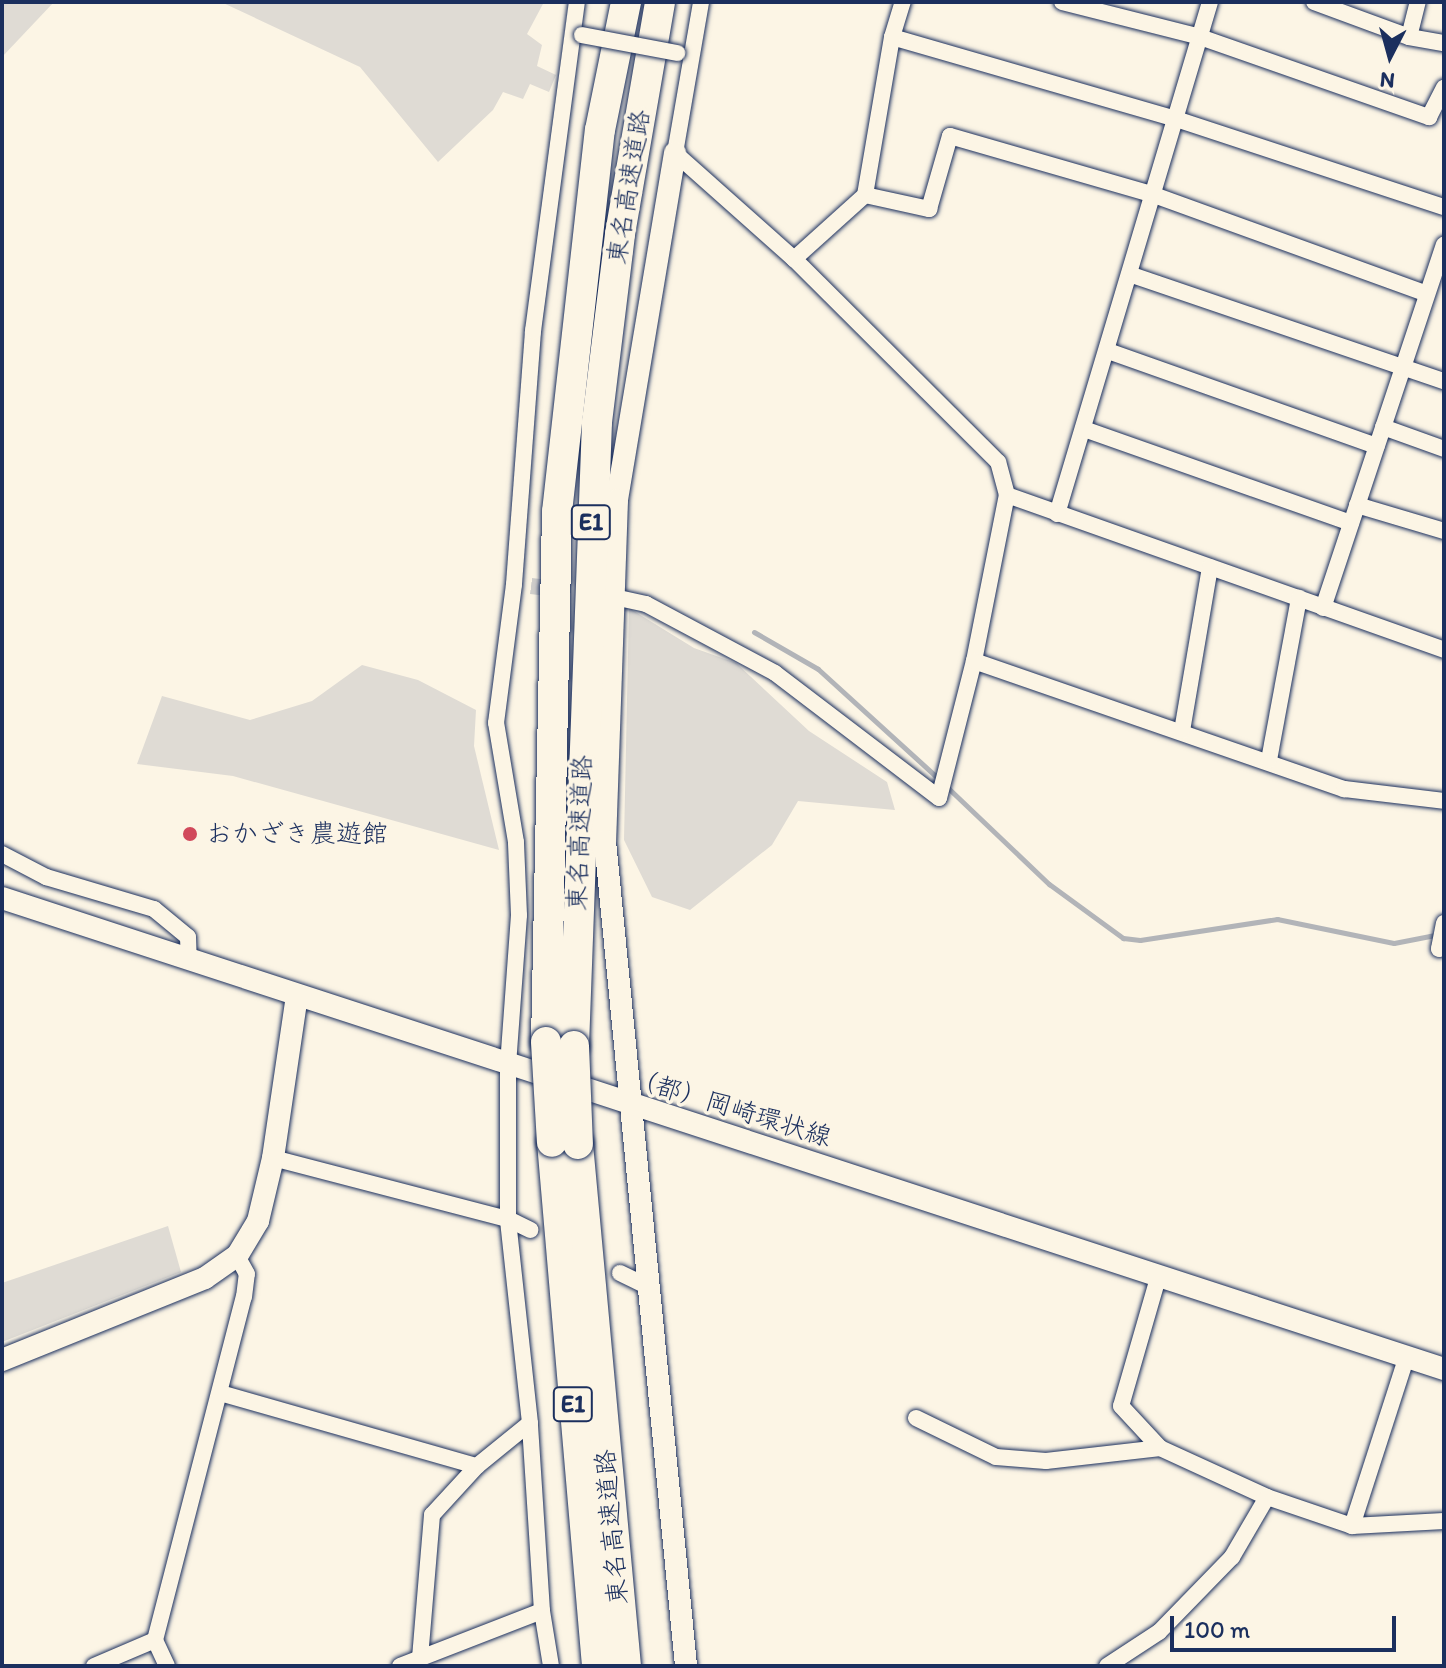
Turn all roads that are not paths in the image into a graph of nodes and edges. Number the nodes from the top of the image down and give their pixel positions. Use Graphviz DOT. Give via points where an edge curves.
graph roads {
  1 [pos="577,2"];
  2 [pos="626,2"];
  3 [pos="660,2"];
  4 [pos="701,2"];
  5 [pos="903,2"];
  6 [pos="1062,2"];
  7 [pos="1210,2"];
  8 [pos="1314,2"];
  9 [pos="1418,2"];
  10 [pos="576,34"];
  11 [pos="892,37"];
  12 [pos="1200,37"];
  13 [pos="1409,37"];
  14 [pos="1444,43"];
  15 [pos="685,55"];
  16 [pos="1444,88"];
  17 [pos="1176,119"];
  18 [pos="675,153"];
  19 [pos="865,195"];
  20 [pos="1154,195"];
  21 [pos="1444,207"];
  22 [pos="1444,245"];
  23 [pos="794,259"];
  24 [pos="1132,275"];
  25 [pos="1427,294"];
  26 [pos="1108,351"];
  27 [pos="1402,369"];
  28 [pos="1444,381"];
  29 [pos="1383,427"];
  30 [pos="1084,429"];
  31 [pos="1377,446"];
  32 [pos="1444,449"];
  33 [pos="1007,495"];
  34 [pos="1357,505"];
  35 [pos="1057,514"];
  36 [pos="1351,523"];
  37 [pos="1444,531"];
  38 [pos="1210,567"];
  39 [pos="514,584"];
  40 [pos="531,586"];
  41 [pos="609,596"];
  42 [pos="1299,598"];
  43 [pos="1323,608"];
  44 [pos="1444,650"];
  45 [pos="974,661"];
  46 [pos="1182,731"];
  47 [pos="1269,760"];
  48 [pos="1444,801"];
  49 [pos="2,854"];
  50 [pos="2,898"];
  51 [pos="1444,923"];
  52 [pos="1444,947"];
  53 [pos="189,961"];
  54 [pos="297,996"];
  55 [pos="560,1044"];
  56 [pos="508,1065"];
  57 [pos="634,1107"];
  58 [pos="565,1143"];
  59 [pos="273,1158"];
  60 [pos="508,1219"];
  61 [pos="531,1230"];
  62 [pos="237,1256"];
  63 [pos="620,1273"];
  64 [pos="1158,1278"];
  65 [pos="645,1285"];
  66 [pos="1406,1359"];
  67 [pos="2,1360"];
  68 [pos="1444,1369"];
  69 [pos="220,1393"];
  70 [pos="916,1418"];
  71 [pos="530,1423"];
  72 [pos="1160,1448"];
  73 [pos="477,1466"];
  74 [pos="1267,1497"];
  75 [pos="1444,1521"];
  76 [pos="1352,1526"];
  77 [pos="542,1611"];
  78 [pos="155,1640"];
  79 [pos="420,1658"];
  80 [pos="94,1666"];
  81 [pos="167,1666"];
  82 [pos="400,1666"];
  83 [pos="551,1666"];
  84 [pos="597,1666"];
  85 [pos="626,1666"];
  86 [pos="686,1666"];
  87 [pos="1107,1666"];
  1 -- 10 [label="street"];
  2 -- 55 [label="highway, 東名高速道路 / E1" via="600,130 557,512"];
  3 -- 55 [label="highway, 東名高速道路 / E1" via="620,234 597,422"];
  4 -- 15 [label="street"];
  5 -- 11 [label="street"];
  6 -- 12 [label="street"];
  7 -- 12 [label="street"];
  8 -- 13 [label="street"];
  9 -- 13 [label="street"];
  10 -- 15 [label="street, bridge"];
  10 -- 39 [label="street" via="533,331"];
  11 -- 17 [label="street"];
  11 -- 19 [label="street"];
  12 -- 16 [label="street" via="1429,117"];
  12 -- 17 [label="street"];
  13 -- 14 [label="street"];
  15 -- 18 [label="street"];
  17 -- 20 [label="street"];
  17 -- 21 [label="street"];
  18 -- 23 [label="street"];
  18 -- 41 [label="street" via="617,500"];
  19 -- 20 [label="street" via="929,209 950,136"];
  19 -- 23 [label="street"];
  20 -- 24 [label="street"];
  20 -- 25 [label="street"];
  22 -- 25 [label="street"];
  23 -- 33 [label="street" via="998,462"];
  24 -- 26 [label="street"];
  24 -- 27 [label="street"];
  25 -- 27 [label="street"];
  26 -- 30 [label="street"];
  26 -- 31 [label="street"];
  27 -- 28 [label="street"];
  27 -- 29 [label="street"];
  29 -- 31 [label="street"];
  29 -- 32 [label="street"];
  30 -- 35 [label="street"];
  30 -- 36 [label="street"];
  31 -- 34 [label="street"];
  33 -- 35 [label="street"];
  33 -- 45 [label="street"];
  34 -- 36 [label="street"];
  34 -- 37 [label="street"];
  35 -- 38 [label="street"];
  36 -- 43 [label="street"];
  38 -- 42 [label="street"];
  38 -- 46 [label="street"];
  39 -- 40 [label="street"];
  39 -- 56 [label="street" via="496,723 516,842 519,915"];
  41 -- 45 [label="street" via="646,604 775,673 939,798"];
  41 -- 57 [label="street" via="605,841"];
  42 -- 43 [label="street"];
  42 -- 47 [label="street"];
  43 -- 44 [label="street"];
  45 -- 46 [label="street"];
  46 -- 47 [label="street"];
  47 -- 48 [label="street" via="1344,789"];
  49 -- 53 [label="street" via="46,877 154,909 188,937"];
  50 -- 53 [label="street, （都）岡崎環状線"];
  51 -- 52 [label="street" via="1439,949"];
  53 -- 54 [label="street, （都）岡崎環状線"];
  54 -- 56 [label="street, （都）岡崎環状線"];
  54 -- 59 [label="street"];
  55 -- 58 [label="highway, 東名高速道路 / E1, bridge"];
  56 -- 57 [label="street, （都）岡崎環状線"];
  56 -- 60 [label="street"];
  57 -- 64 [label="street, （都）岡崎環状線"];
  57 -- 65 [label="street"];
  58 -- 84 [label="highway, 東名高速道路 / E1"];
  58 -- 85 [label="highway, 東名高速道路 / E1"];
  59 -- 60 [label="street"];
  59 -- 62 [label="street" via="258,1221"];
  60 -- 61 [label="street"];
  60 -- 71 [label="street"];
  62 -- 67 [label="street" via="205,1278"];
  62 -- 69 [label="street" via="247,1274"];
  63 -- 65 [label="street"];
  64 -- 66 [label="street, （都）岡崎環状線"];
  64 -- 72 [label="street" via="1121,1406"];
  65 -- 86 [label="street"];
  66 -- 68 [label="street, （都）岡崎環状線"];
  66 -- 76 [label="street"];
  69 -- 73 [label="street"];
  69 -- 78 [label="street"];
  70 -- 72 [label="street" via="996,1457 1046,1461"];
  71 -- 73 [label="street"];
  71 -- 77 [label="street"];
  72 -- 74 [label="street"];
  73 -- 79 [label="street" via="432,1515"];
  74 -- 76 [label="street"];
  74 -- 87 [label="street" via="1232,1557 1159,1632"];
  75 -- 76 [label="street"];
  77 -- 79 [label="street"];
  77 -- 83 [label="street"];
  78 -- 80 [label="street"];
  78 -- 81 [label="street"];
  79 -- 82 [label="street"];
}
